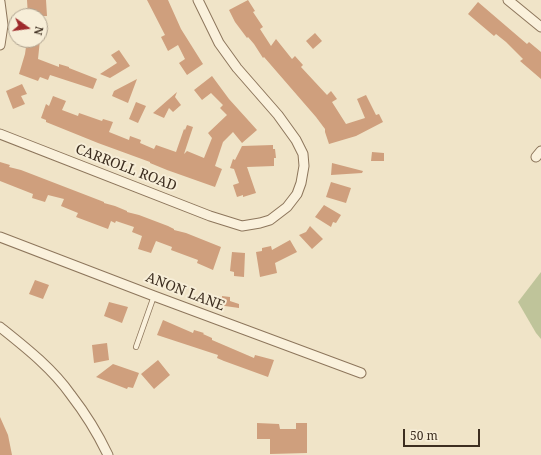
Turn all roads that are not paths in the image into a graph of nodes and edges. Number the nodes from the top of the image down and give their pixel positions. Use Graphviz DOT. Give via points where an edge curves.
graph roads {
  1 [pos="198,0"];
  2 [pos="508,0"];
  3 [pos="0,2"];
  4 [pos="541,27"];
  5 [pos="0,45"];
  6 [pos="0,134"];
  7 [pos="0,237"];
  8 [pos="154,296"];
  9 [pos="0,327"];
  10 [pos="136,346"];
  11 [pos="361,373"];
  12 [pos="108,455"];
  1 -- 6 [label="street, CARROLL ROAD" via="219,43 278,115 303,154 304,166 297,194 287,207 270,220 242,226 210,216"];
  2 -- 4 [label="street"];
  3 -- 5 [label="street" via="3,25"];
  7 -- 8 [label="street, ANON LANE"];
  8 -- 10 [label="lane"];
  8 -- 11 [label="street, ANON LANE"];
  9 -- 12 [label="street" via="27,348 71,394"];
}
